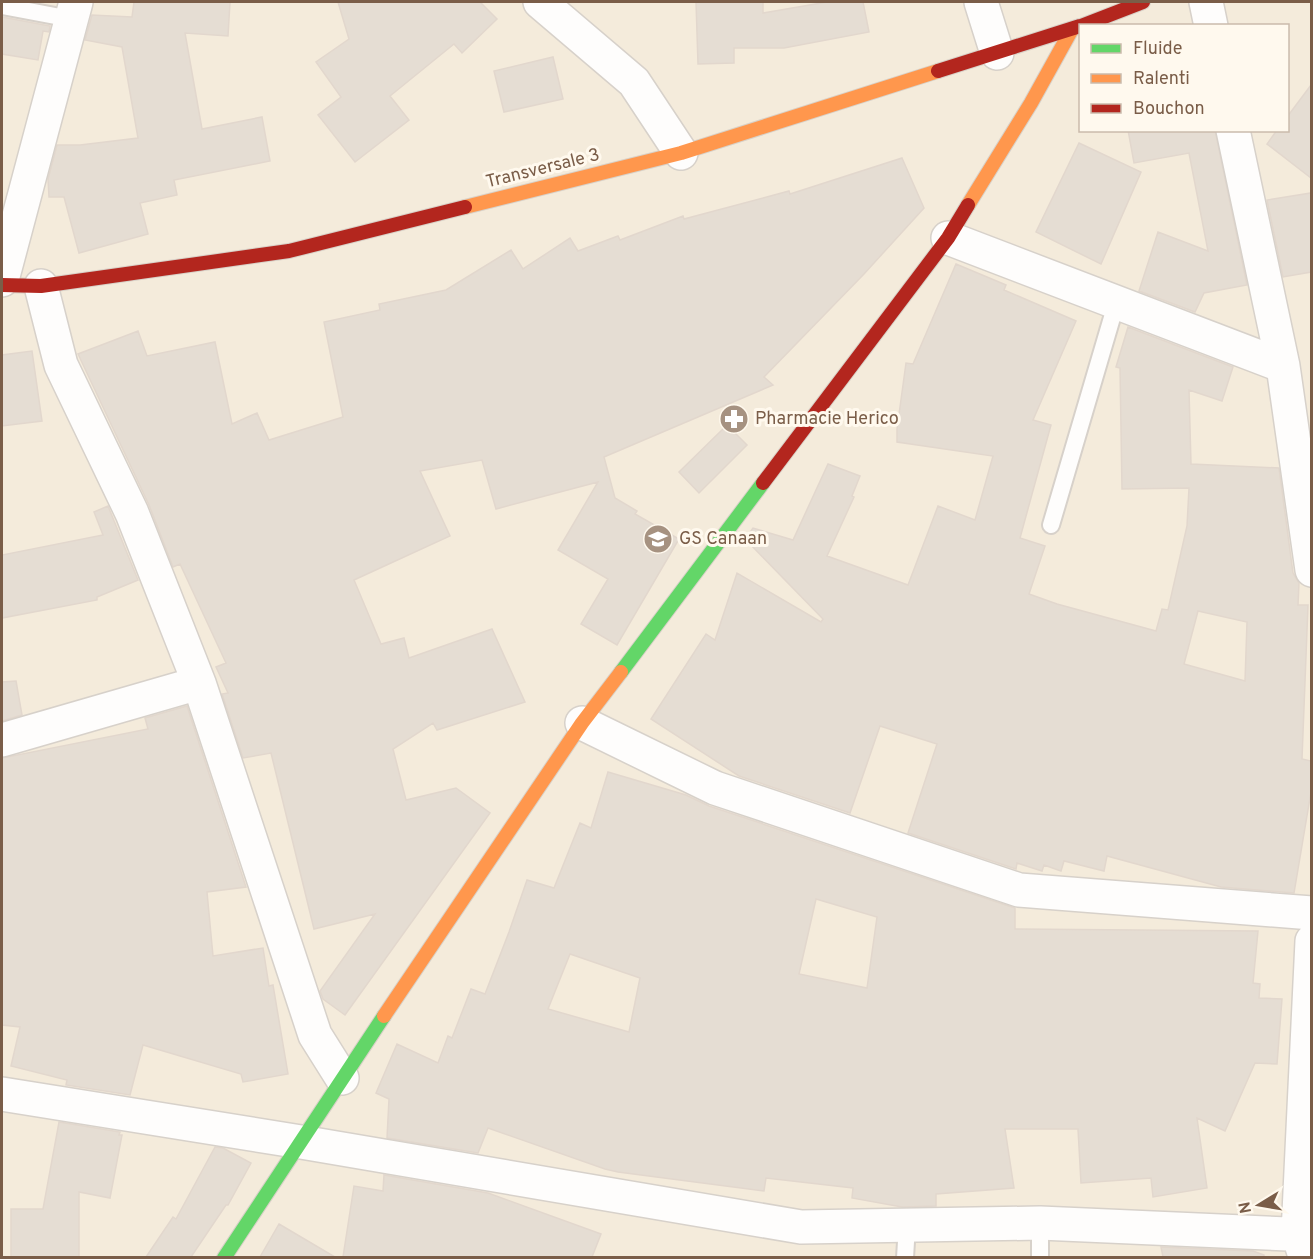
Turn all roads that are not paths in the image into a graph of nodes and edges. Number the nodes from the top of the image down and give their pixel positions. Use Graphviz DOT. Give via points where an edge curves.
graph roads {
  1 [pos="540,2"];
  2 [pos="981,2"];
  3 [pos="1143,2"];
  4 [pos="1206,2"];
  5 [pos="2,6"];
  6 [pos="74,10"];
  7 [pos="1086,24"];
  8 [pos="1211,24"];
  9 [pos="1078,27"];
  10 [pos="998,53"];
  11 [pos="1233,132"];
  12 [pos="681,153"];
  13 [pos="948,238"];
  14 [pos="2,280"];
  15 [pos="2,285"];
  16 [pos="41,286"];
  17 [pos="1116,304"];
  18 [pos="1283,366"];
  19 [pos="1051,525"];
  20 [pos="1311,570"];
  21 [pos="199,683"];
  22 [pos="582,723"];
  23 [pos="2,740"];
  24 [pos="1311,914"];
  25 [pos="1311,941"];
  26 [pos="342,1078"];
  27 [pos="2,1094"];
  28 [pos="301,1142"];
  29 [pos="1040,1223"];
  30 [pos="907,1225"];
  31 [pos="1305,1242"];
  32 [pos="224,1257"];
  33 [pos="905,1257"];
  34 [pos="1040,1257"];
  1 -- 12 [label="street" via="634,82"];
  2 -- 10 [label="street"];
  3 -- 7 [label="street, Transversale 3"];
  4 -- 8 [label="street"];
  5 -- 6 [label="lane"];
  6 -- 14 [label="street"];
  9 -- 10 [label="street, Transversale 3"];
  9 -- 13 [label="street"];
  10 -- 12 [label="street, Transversale 3"];
  11 -- 18 [label="street"];
  12 -- 16 [label="street, Transversale 3" via="289,251"];
  13 -- 17 [label="street"];
  13 -- 22 [label="street"];
  15 -- 16 [label="street, Transversale 3"];
  16 -- 21 [label="street" via="61,365 132,513"];
  17 -- 18 [label="street"];
  17 -- 19 [label="lane"];
  18 -- 20 [label="street"];
  21 -- 23 [label="street"];
  21 -- 26 [label="street" via="315,1035"];
  22 -- 24 [label="street" via="715,788 1019,890"];
  22 -- 26 [label="street"];
  25 -- 31 [label="street"];
  26 -- 28 [label="street"];
  27 -- 28 [label="street"];
  28 -- 30 [label="street" via="801,1227"];
  28 -- 32 [label="street"];
  29 -- 30 [label="street"];
  29 -- 31 [label="street"];
  29 -- 34 [label="lane"];
  30 -- 33 [label="lane"];
}
